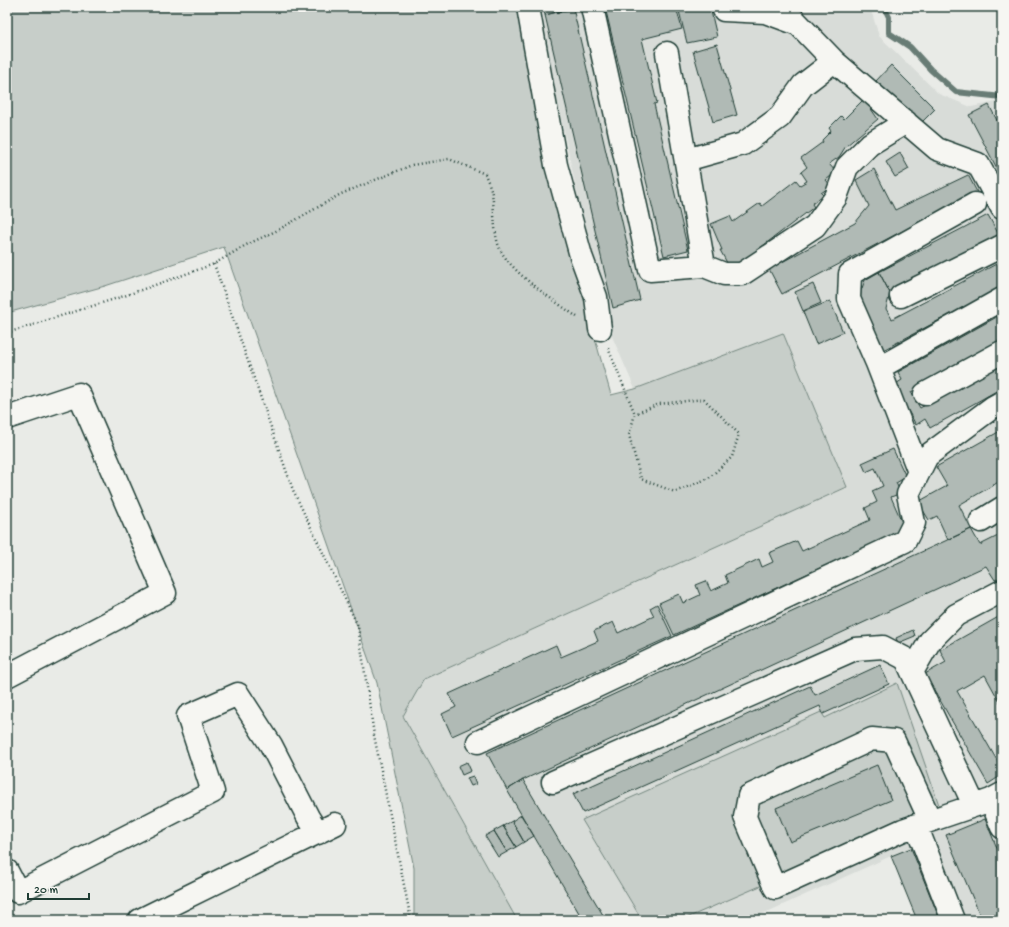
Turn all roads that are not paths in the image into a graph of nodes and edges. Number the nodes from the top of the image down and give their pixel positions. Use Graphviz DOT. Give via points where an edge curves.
graph roads {
  1 [pos="528,7"];
  2 [pos="592,7"];
  3 [pos="782,7"];
  4 [pos="724,10"];
  5 [pos="799,25"];
  6 [pos="667,53"];
  7 [pos="834,61"];
  8 [pos="906,122"];
  9 [pos="686,160"];
  10 [pos="975,204"];
  11 [pos="1002,208"];
  12 [pos="1002,246"];
  13 [pos="704,266"];
  14 [pos="901,296"];
  15 [pos="1002,299"];
  16 [pos="600,329"];
  17 [pos="1002,352"];
  18 [pos="879,368"];
  19 [pos="925,394"];
  20 [pos="1002,402"];
  21 [pos="7,418"];
  22 [pos="919,472"];
  23 [pos="1002,508"];
  24 [pos="981,521"];
  25 [pos="1002,591"];
  26 [pos="912,672"];
  27 [pos="7,676"];
  28 [pos="478,742"];
  29 [pos="553,782"];
  30 [pos="989,800"];
  31 [pos="923,822"];
  32 [pos="1002,827"];
  33 [pos="7,871"];
  34 [pos="140,920"];
  35 [pos="953,920"];
  1 -- 16 [label="lane" via="556,165 581,256 596,297"];
  2 -- 13 [label="lane" via="650,270"];
  3 -- 5 [label="lane"];
  4 -- 5 [label="lane" via="765,12"];
  5 -- 7 [label="lane"];
  6 -- 9 [label="lane"];
  7 -- 8 [label="lane"];
  7 -- 9 [label="lane" via="804,85 780,116 743,144"];
  8 -- 11 [label="lane" via="937,149 978,164"];
  8 -- 13 [label="lane" via="870,144 847,167 836,197 815,226 742,274 724,274"];
  9 -- 13 [label="lane"];
  10 -- 18 [label="lane" via="850,274 849,299"];
  12 -- 14 [label="lane"];
  15 -- 18 [label="lane"];
  17 -- 19 [label="lane"];
  18 -- 22 [label="lane"];
  20 -- 22 [label="lane" via="927,456"];
  21 -- 27 [label="lane" via="79,394 165,593"];
  22 -- 28 [label="lane" via="908,494 914,523 905,541"];
  23 -- 24 [label="lane"];
  25 -- 26 [label="lane" via="956,615 930,641"];
  26 -- 29 [label="lane" via="906,659 884,648 855,649"];
  26 -- 30 [label="lane"];
  30 -- 31 [label="lane"];
  30 -- 32 [label="lane"];
  31 -- 31 [label="lane" via="894,741 872,739 748,796 745,817 775,888"];
  31 -- 35 [label="lane"];
  33 -- 34 [label="lane" via="18,892 213,792 188,716 238,694 327,828"];
}
